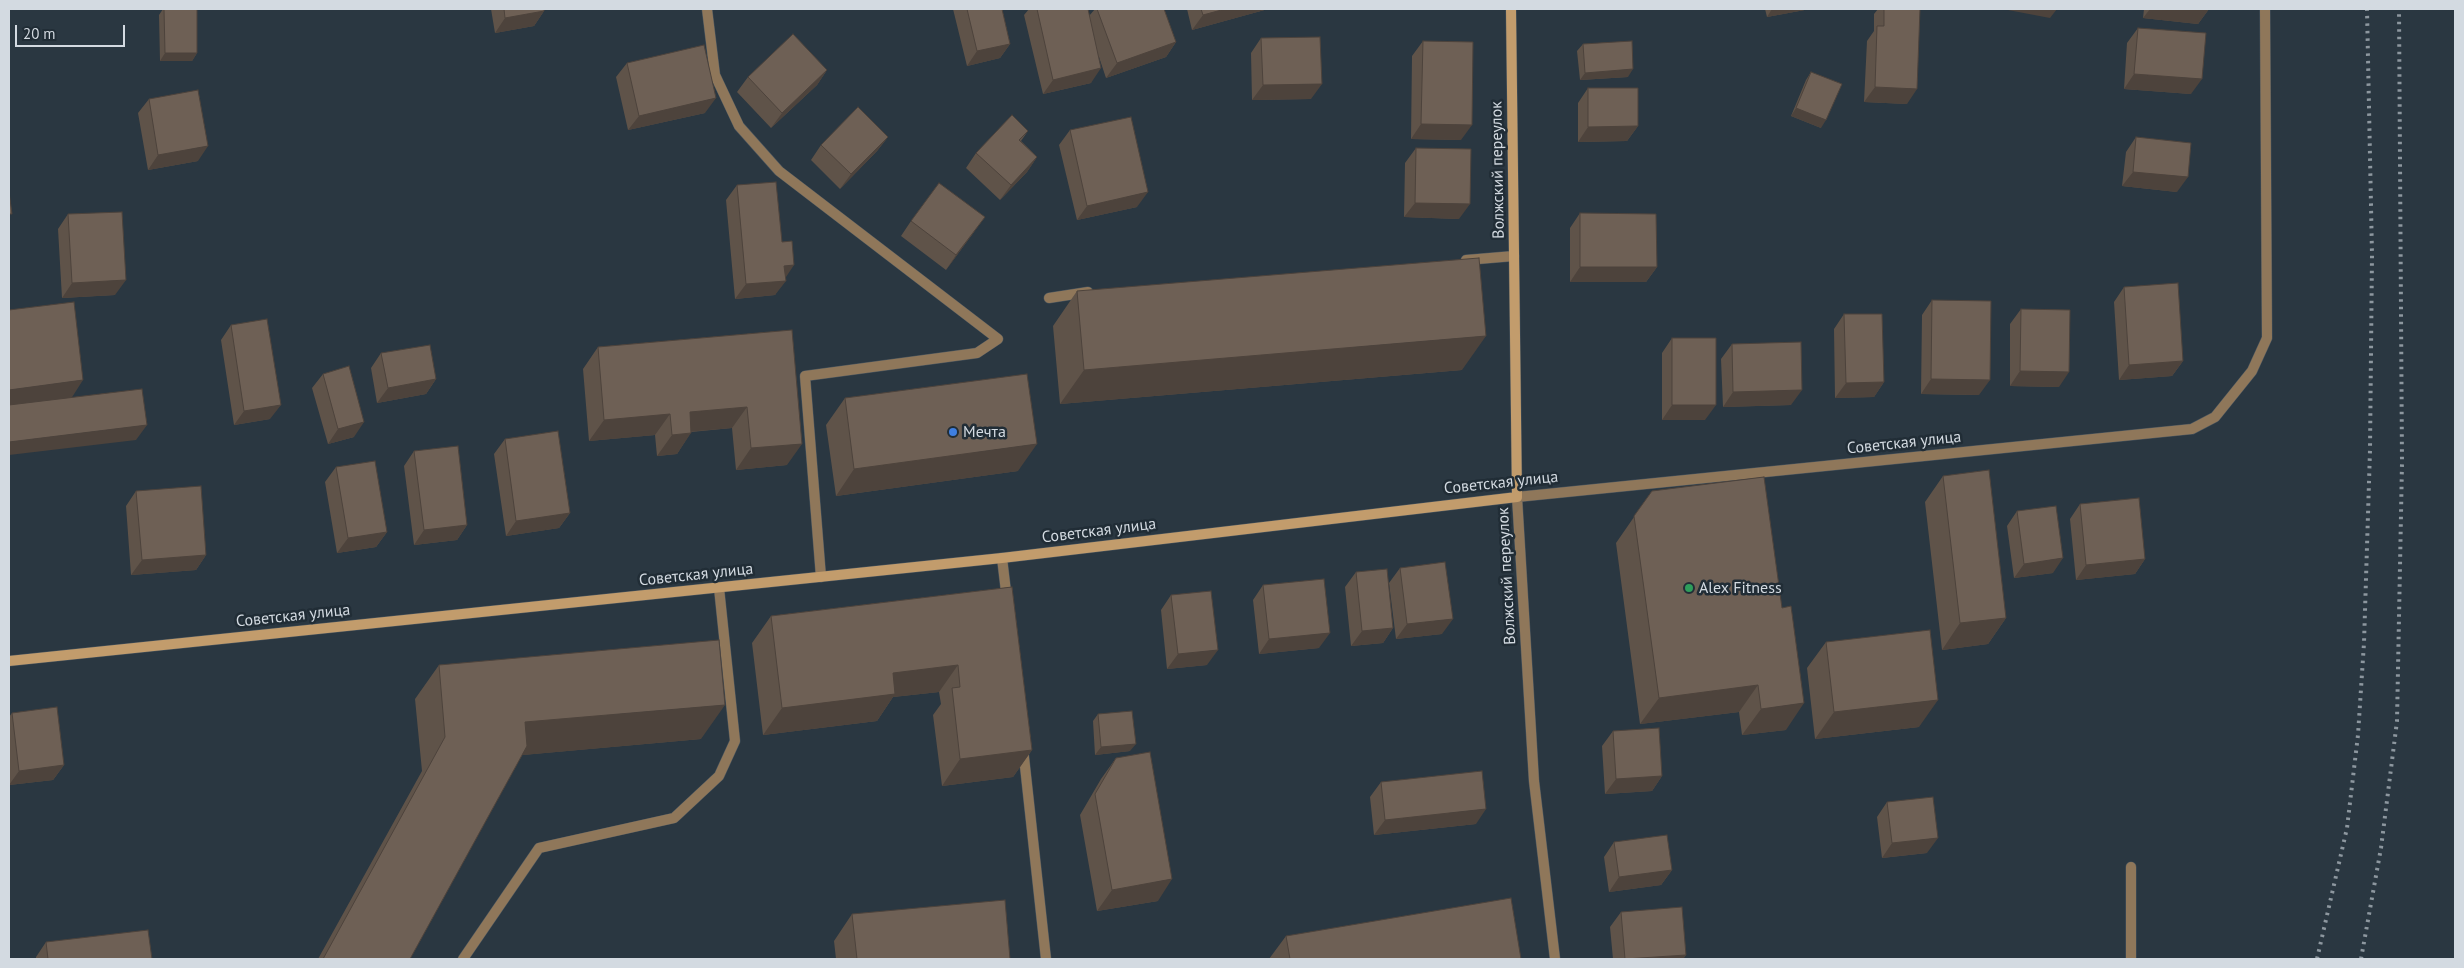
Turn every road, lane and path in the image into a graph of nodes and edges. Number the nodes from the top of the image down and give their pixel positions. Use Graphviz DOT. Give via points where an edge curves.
graph roads {
  1 [pos="707,9"];
  2 [pos="1511,9"];
  3 [pos="2265,9"];
  4 [pos="1514,256"];
  5 [pos="1455,261"];
  6 [pos="1102,291"];
  7 [pos="1050,298"];
  8 [pos="1517,497"];
  9 [pos="1002,558"];
  10 [pos="821,577"];
  11 [pos="719,588"];
  12 [pos="1008,607"];
  13 [pos="9,661"];
  14 [pos="1021,734"];
  15 [pos="2131,867"];
  16 [pos="463,959"];
  17 [pos="1046,959"];
  18 [pos="1555,959"];
  19 [pos="2131,959"];
  1 -- 10 [label="street" via="715,75 739,126 780,171 998,339 977,353 805,376"];
  2 -- 4 [label="street, Волжский переулок"];
  3 -- 8 [label="street, Советская улица" via="2267,338 2252,371 2215,417 2192,429"];
  4 -- 5 [label="street"];
  4 -- 8 [label="street, Волжский переулок"];
  6 -- 7 [label="street"];
  8 -- 9 [label="street, Советская улица"];
  8 -- 18 [label="street, Волжский переулок" via="1534,781"];
  9 -- 10 [label="street, Советская улица"];
  9 -- 12 [label="street"];
  10 -- 11 [label="street, Советская улица"];
  11 -- 13 [label="street, Советская улица"];
  11 -- 16 [label="street" via="735,740 719,776 674,818 539,848"];
  14 -- 17 [label="street"];
  15 -- 19 [label="street"];
}
